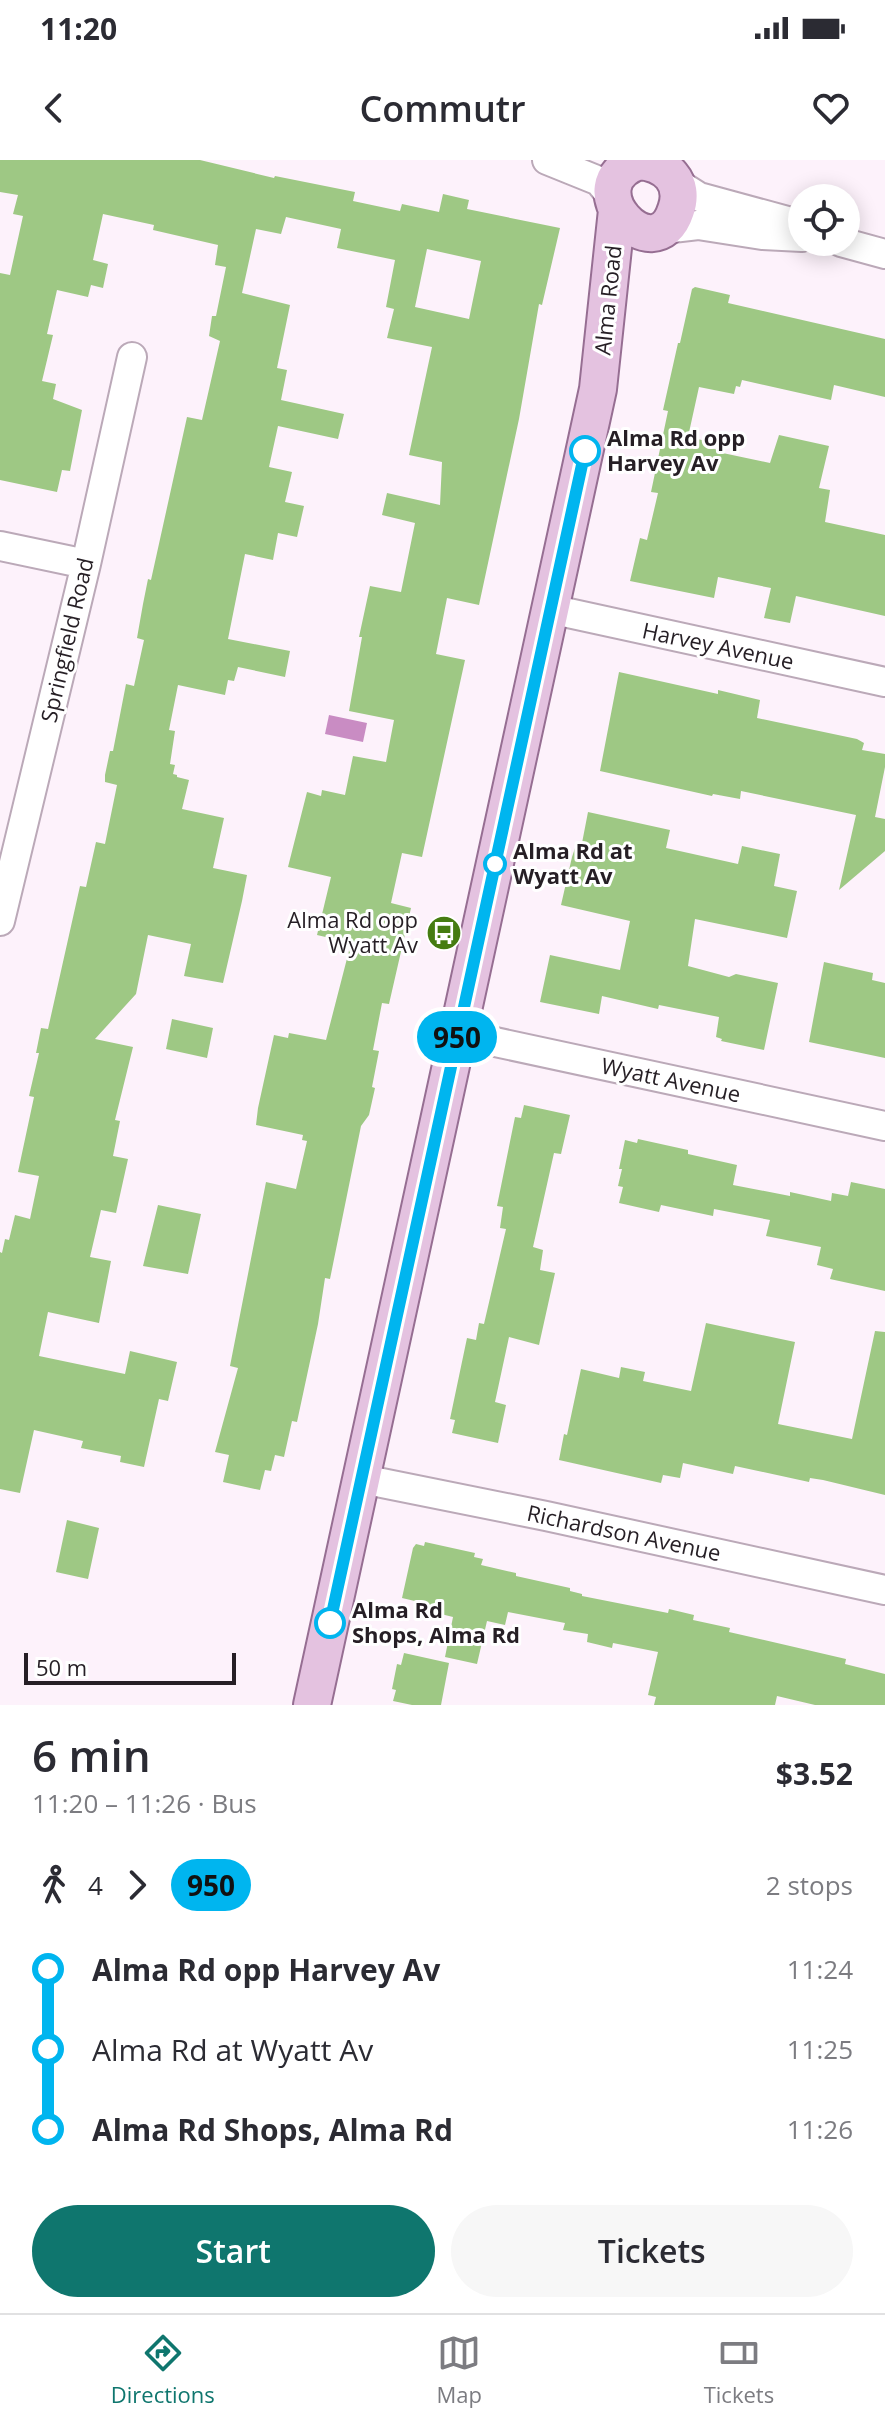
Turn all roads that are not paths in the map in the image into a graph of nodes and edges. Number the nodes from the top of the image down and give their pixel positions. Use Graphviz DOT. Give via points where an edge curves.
graph roads {
  1 [pos="547,160"];
  2 [pos="638,174"];
  3 [pos="788,221"];
  4 [pos="657,231"];
  5 [pos="788,236"];
  6 [pos="860,247"];
  7 [pos="885,254"];
  8 [pos="132,357"];
  9 [pos="598,389"];
  10 [pos="0,546"];
  11 [pos="86,564"];
  12 [pos="550,609"];
  13 [pos="885,682"];
  14 [pos="0,921"];
  15 [pos="458,1034"];
  16 [pos="885,1126"];
  17 [pos="362,1479"];
  18 [pos="885,1590"];
  19 [pos="312,1705"];
  1 -- 2 [label="street" via="599,181"];
  2 -- 3 [label="street"];
  2 -- 4 [label="main road" via="621,219 632,228"];
  2 -- 4 [label="main road, Alma Road" via="680,199 672,221"];
  2 -- 9 [label="main road, Alma Road"];
  4 -- 5 [label="street" via="698,225"];
  4 -- 9 [label="main road, Alma Road" via="636,262 610,374"];
  6 -- 7 [label="street"];
  8 -- 11 [label="street, Springfield Road"];
  9 -- 12 [label="main road, Alma Road"];
  10 -- 11 [label="street"];
  11 -- 14 [label="street, Springfield Road"];
  12 -- 13 [label="street, Harvey Avenue"];
  12 -- 15 [label="main road, Alma Road"];
  15 -- 16 [label="street, Wyatt Avenue"];
  15 -- 17 [label="main road, Alma Road"];
  17 -- 18 [label="street, Richardson Avenue"];
  17 -- 19 [label="main road, Alma Road"];
}
